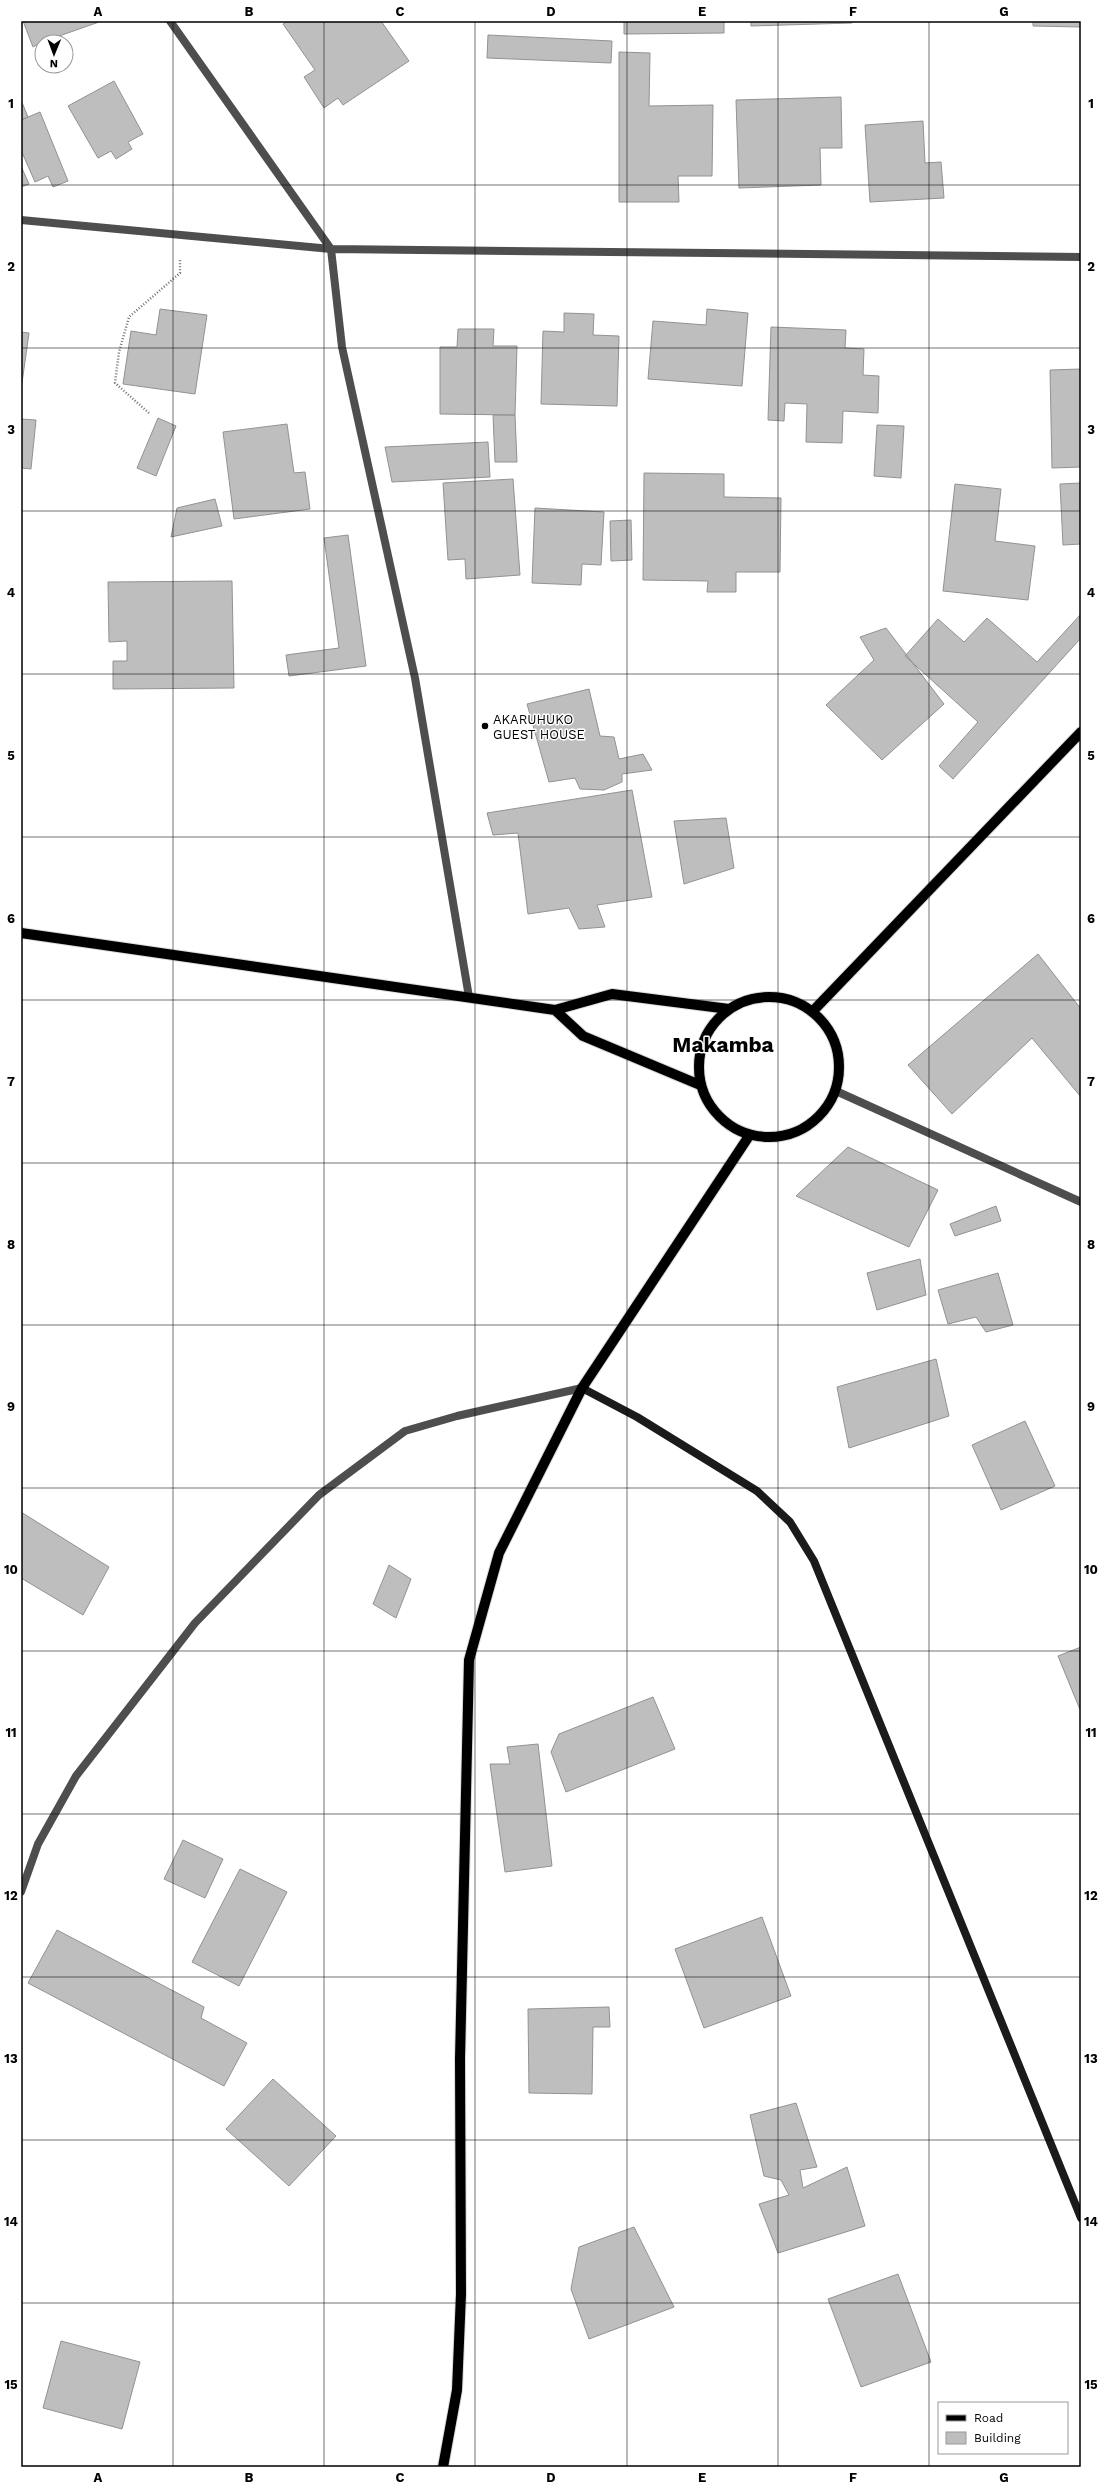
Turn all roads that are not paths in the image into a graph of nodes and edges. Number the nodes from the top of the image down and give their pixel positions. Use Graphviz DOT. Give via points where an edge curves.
graph roads {
  1 [pos="170,21"];
  2 [pos="21,220"];
  3 [pos="331,249"];
  4 [pos="1081,257"];
  5 [pos="1081,732"];
  6 [pos="21,933"];
  7 [pos="469,997"];
  8 [pos="728,1009"];
  9 [pos="555,1010"];
  10 [pos="813,1012"];
  11 [pos="700,1085"];
  12 [pos="836,1091"];
  13 [pos="749,1136"];
  14 [pos="1081,1202"];
  15 [pos="582,1388"];
  16 [pos="21,1892"];
  17 [pos="1081,2218"];
  18 [pos="443,2467"];
  1 -- 3 [label="street"];
  2 -- 3 [label="street"];
  3 -- 4 [label="street"];
  3 -- 7 [label="street" via="342,347 415,678"];
  5 -- 10 [label="main road"];
  6 -- 7 [label="main road"];
  7 -- 9 [label="main road"];
  8 -- 9 [label="main road" via="612,994"];
  8 -- 10 [label="main road" via="756,998 786,999"];
  8 -- 11 [label="main road" via="709,1030 699,1056"];
  9 -- 11 [label="main road" via="583,1036"];
  10 -- 12 [label="main road" via="832,1034 841,1062"];
  11 -- 13 [label="main road" via="716,1114"];
  12 -- 13 [label="main road" via="815,1122 780,1137"];
  12 -- 14 [label="street"];
  13 -- 15 [label="main road"];
  15 -- 16 [label="street" via="457,1416 405,1431 319,1495 195,1623 76,1776 38,1844"];
  15 -- 17 [label="main road" via="637,1417 757,1491 790,1522 814,1561"];
  15 -- 18 [label="main road" via="500,1553 469,1660 460,2059 461,2294 457,2390"];
}
